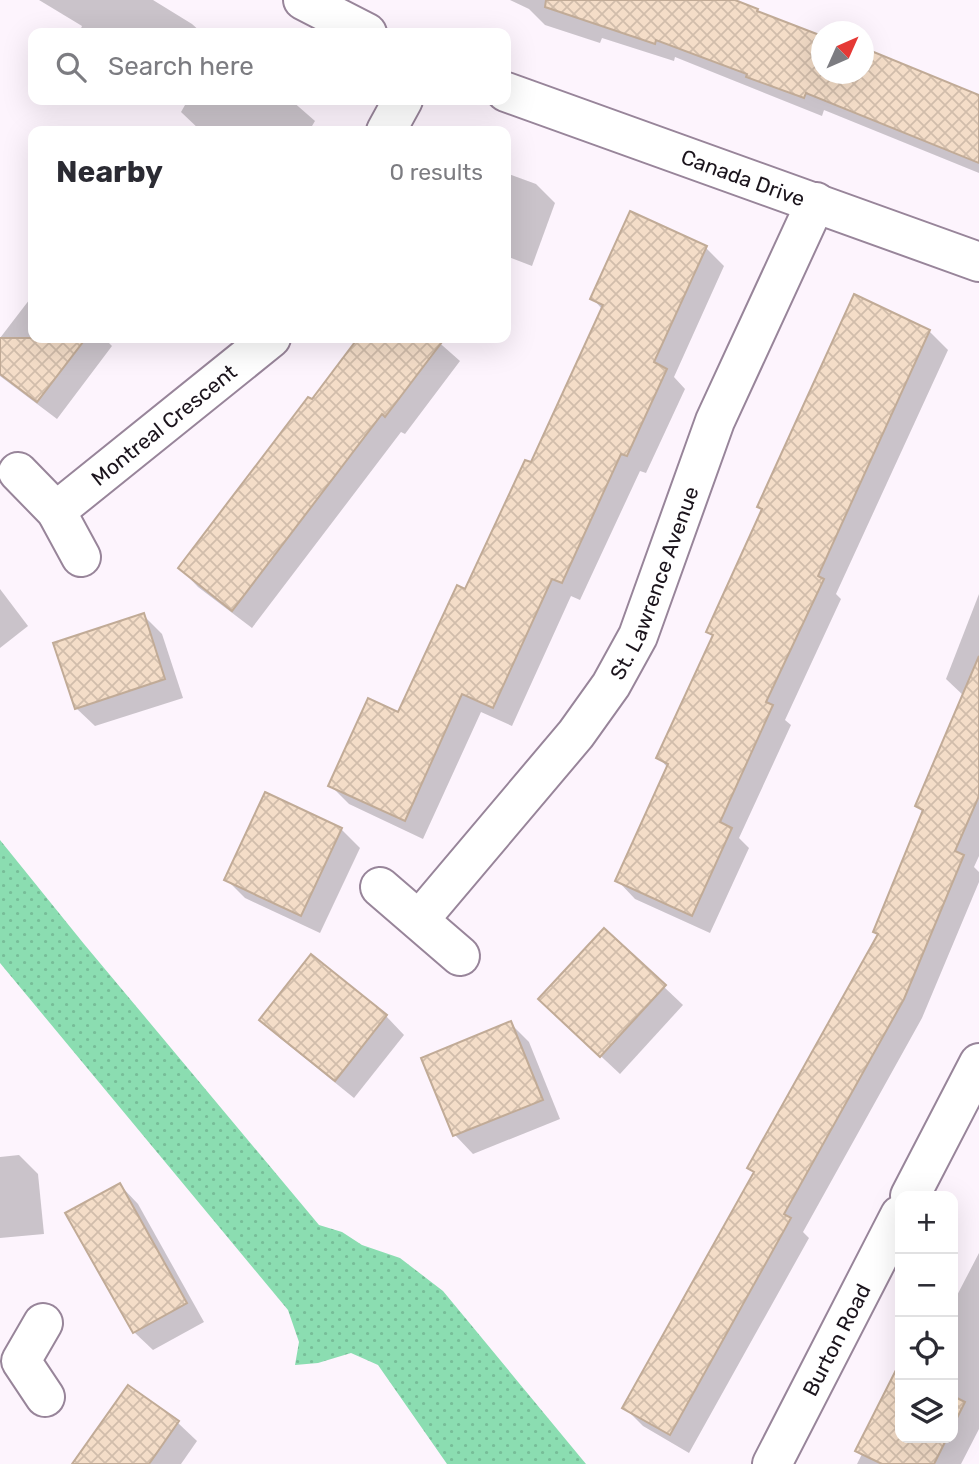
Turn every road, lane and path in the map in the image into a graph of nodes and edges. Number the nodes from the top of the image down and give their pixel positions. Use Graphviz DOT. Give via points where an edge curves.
graph roads {
  1 [pos="303,0"];
  2 [pos="357,28"];
  3 [pos="511,94"];
  4 [pos="400,105"];
  5 [pos="389,126"];
  6 [pos="816,202"];
  7 [pos="979,262"];
  8 [pos="265,343"];
  9 [pos="18,472"];
  10 [pos="56,511"];
  11 [pos="81,557"];
  12 [pos="380,887"];
  13 [pos="419,920"];
  14 [pos="460,956"];
  15 [pos="979,1063"];
  16 [pos="913,1191"];
  17 [pos="895,1225"];
  18 [pos="43,1322"];
  19 [pos="11,1361"];
  20 [pos="45,1397"];
  21 [pos="772,1464"];
  1 -- 2 [label="street"];
  3 -- 6 [label="street, Canada Drive"];
  4 -- 5 [label="street"];
  6 -- 7 [label="street, Canada Drive"];
  6 -- 13 [label="street, St. Lawrence Avenue" via="715,421 638,636 611,685 576,734"];
  8 -- 10 [label="street, Montreal Crescent"];
  9 -- 10 [label="street"];
  10 -- 11 [label="street"];
  12 -- 13 [label="street"];
  13 -- 14 [label="street"];
  15 -- 16 [label="street"];
  17 -- 21 [label="street, Burton Road"];
  18 -- 19 [label="street"];
  19 -- 20 [label="street"];
}
